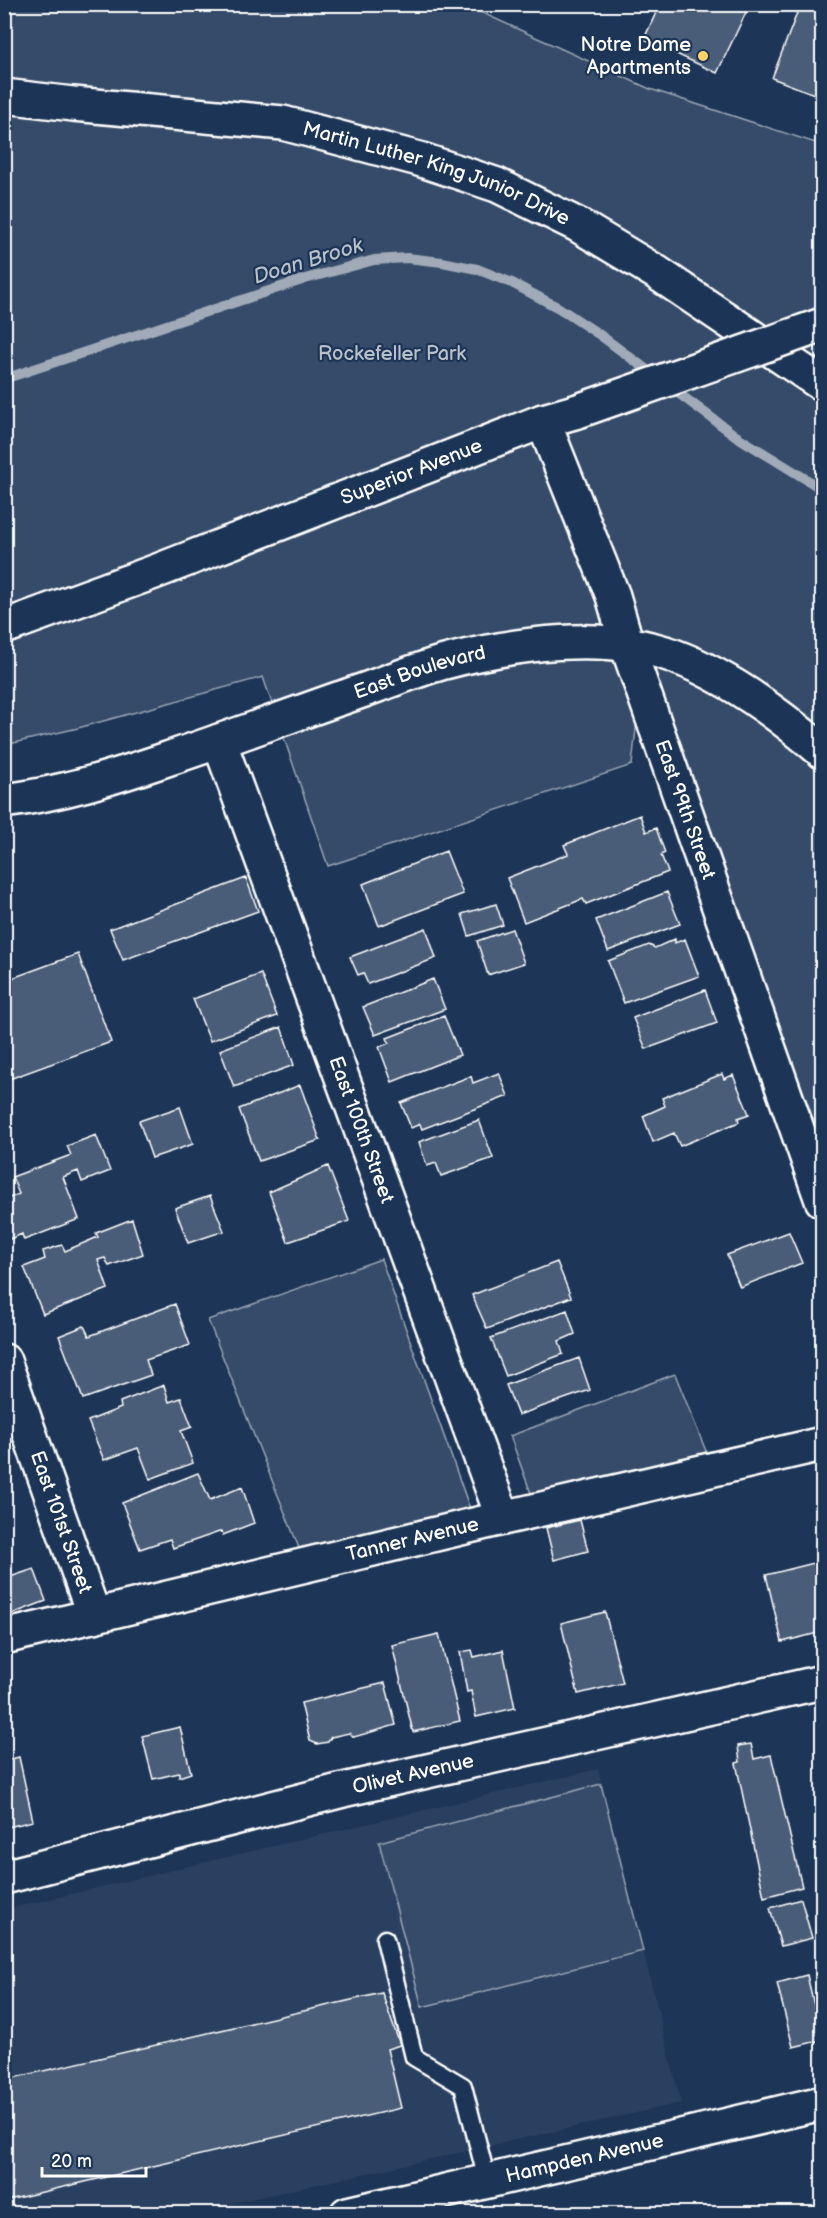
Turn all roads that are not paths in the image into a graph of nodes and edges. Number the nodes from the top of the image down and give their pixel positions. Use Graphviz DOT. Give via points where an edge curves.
graph roads {
  1 [pos="4,96"];
  2 [pos="822,325"];
  3 [pos="822,384"];
  4 [pos="543,422"];
  5 [pos="4,627"];
  6 [pos="627,645"];
  7 [pos="219,741"];
  8 [pos="822,751"];
  9 [pos="4,801"];
  10 [pos="822,1200"];
  11 [pos="4,1360"];
  12 [pos="822,1444"];
  13 [pos="503,1518"];
  14 [pos="94,1616"];
  15 [pos="4,1637"];
  16 [pos="822,1682"];
  17 [pos="4,1877"];
  18 [pos="386,1939"];
  19 [pos="822,2103"];
  20 [pos="487,2180"];
  21 [pos="347,2214"];
  1 -- 3 [label="street, Martin Luther King Junior Drive" via="283,123 419,159 496,185 578,225 656,272"];
  2 -- 4 [label="street, Superior Avenue, bridge"];
  4 -- 5 [label="street, Superior Avenue"];
  4 -- 6 [label="street, East 99th Street" via="613,596"];
  6 -- 7 [label="street, East Boulevard" via="580,641 515,647 441,663"];
  6 -- 8 [label="street, East Boulevard" via="673,655 724,680"];
  6 -- 10 [label="street, East 99th Street"];
  7 -- 9 [label="street, East Boulevard" via="102,781"];
  7 -- 13 [label="street, East 100th Street"];
  11 -- 14 [label="street, East 101st Street"];
  12 -- 13 [label="street, Tanner Avenue"];
  13 -- 14 [label="street, Tanner Avenue"];
  14 -- 15 [label="street, Tanner Avenue"];
  16 -- 17 [label="street, Olivet Avenue" via="343,1790"];
  18 -- 20 [label="lane" via="414,2057 463,2086"];
  19 -- 20 [label="street, Hampden Avenue"];
  20 -- 21 [label="street, Hampden Avenue"];
}
